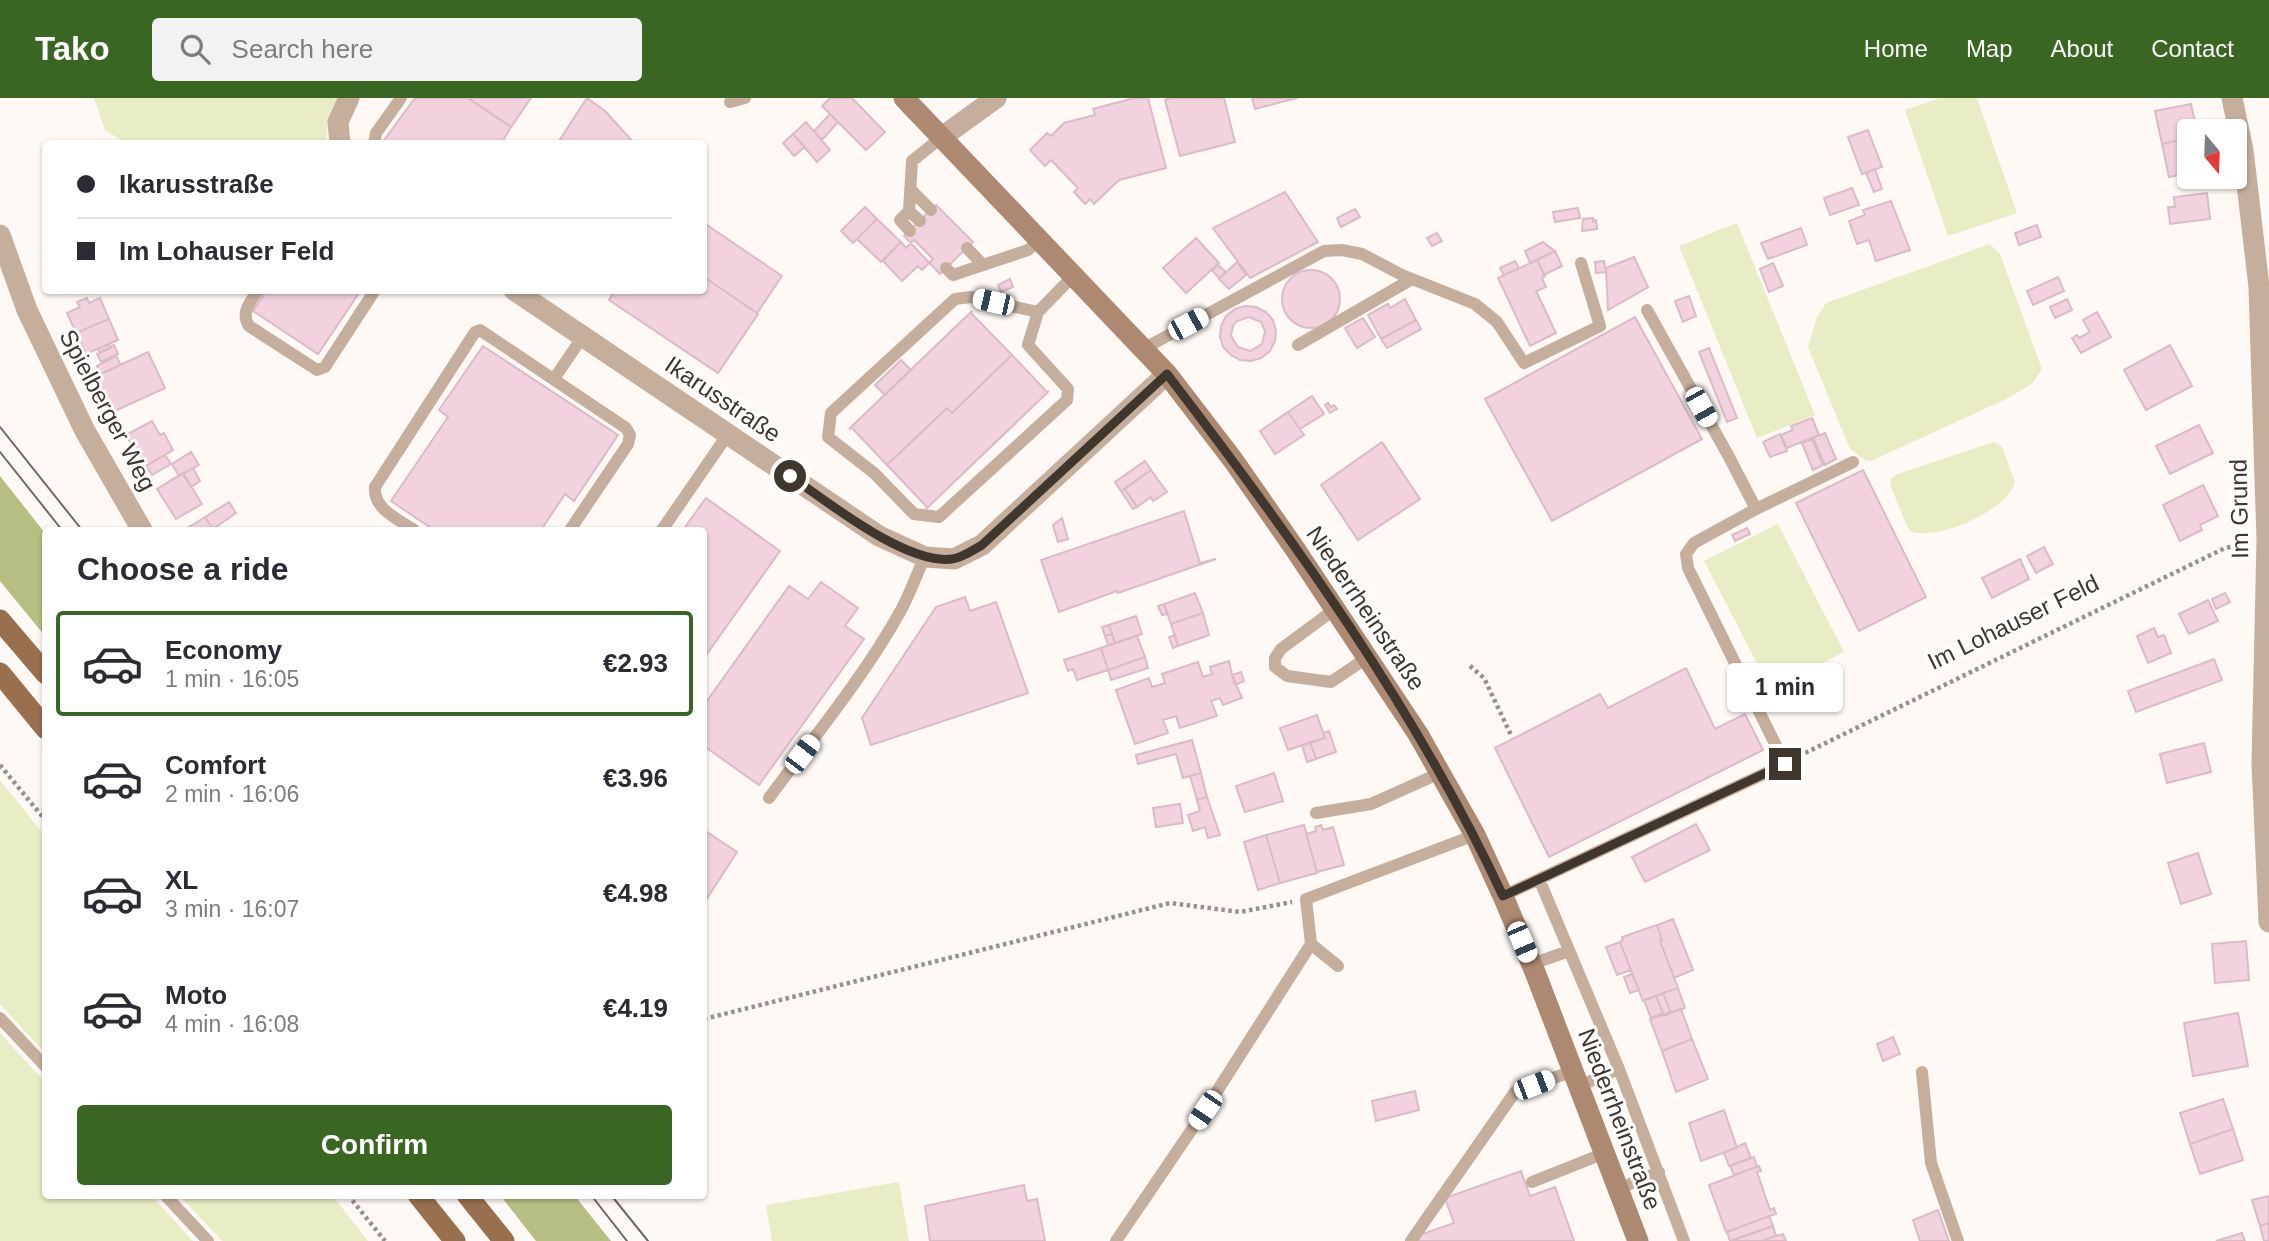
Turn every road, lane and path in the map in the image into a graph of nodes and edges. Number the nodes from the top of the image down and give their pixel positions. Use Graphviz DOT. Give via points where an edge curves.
graph roads {
  1 [pos="349,98"];
  2 [pos="401,98"];
  3 [pos="745,98"];
  4 [pos="904,98"];
  5 [pos="996,98"];
  6 [pos="2232,98"];
  7 [pos="730,103"];
  8 [pos="942,137"];
  9 [pos="340,140"];
  10 [pos="375,140"];
  11 [pos="911,189"];
  12 [pos="931,211"];
  13 [pos="915,226"];
  14 [pos="0,235"];
  15 [pos="1040,240"];
  16 [pos="967,248"];
  17 [pos="951,263"];
  18 [pos="1581,263"];
  19 [pos="983,265"];
  20 [pos="1074,275"];
  21 [pos="1412,279"];
  22 [pos="255,294"];
  23 [pos="372,294"];
  24 [pos="520,294"];
  25 [pos="1647,310"];
  26 [pos="1038,312"];
  27 [pos="583,337"];
  28 [pos="1298,345"];
  29 [pos="1143,349"];
  30 [pos="1167,374"];
  31 [pos="554,379"];
  32 [pos="728,434"];
  33 [pos="1853,462"];
  34 [pos="1756,509"];
  35 [pos="140,527"];
  36 [pos="410,527"];
  37 [pos="572,527"];
  38 [pos="664,527"];
  39 [pos="2268,540"];
  40 [pos="925,557"];
  41 [pos="1335,608"];
  42 [pos="0,620"];
  43 [pos="1368,657"];
  44 [pos="1470,666"];
  45 [pos="42,669"];
  46 [pos="0,673"];
  47 [pos="42,724"];
  48 [pos="1511,735"];
  49 [pos="1785,764"];
  50 [pos="0,765"];
  51 [pos="1440,773"];
  52 [pos="769,798"];
  53 [pos="1316,813"];
  54 [pos="42,816"];
  55 [pos="1475,835"];
  56 [pos="1539,879"];
  57 [pos="1503,896"];
  58 [pos="1306,899"];
  59 [pos="2269,922"];
  60 [pos="1311,944"];
  61 [pos="1569,951"];
  62 [pos="1532,964"];
  63 [pos="1338,966"];
  64 [pos="0,1018"];
  65 [pos="707,1018"];
  66 [pos="42,1063"];
  67 [pos="1619,1069"];
  68 [pos="1922,1072"];
  69 [pos="1576,1078"];
  70 [pos="1605,1153"];
  71 [pos="1659,1172"];
  72 [pos="1532,1182"];
  73 [pos="1618,1189"];
  74 [pos="169,1199"];
  75 [pos="351,1199"];
  76 [pos="421,1199"];
  77 [pos="470,1199"];
  78 [pos="208,1241"];
  79 [pos="385,1241"];
  80 [pos="455,1241"];
  81 [pos="504,1241"];
  82 [pos="1116,1241"];
  83 [pos="1411,1241"];
  84 [pos="1638,1241"];
  85 [pos="1684,1241"];
  86 [pos="1958,1241"];
  1 -- 9 [label="street" via="338,122"];
  2 -- 10 [label="lane"];
  3 -- 7 [label="lane"];
  4 -- 8 [label="street, Niederrheinstraße"];
  5 -- 8 [label="street"];
  6 -- 39 [label="street, Im Grund" via="2243,150 2259,287"];
  8 -- 11 [label="lane" via="912,161"];
  8 -- 15 [label="street, Niederrheinstraße"];
  11 -- 12 [label="lane"];
  11 -- 13 [label="lane" via="909,211"];
  14 -- 35 [label="street, Spielberger Weg" via="27,310 85,431"];
  15 -- 19 [label="lane" via="1028,250"];
  15 -- 20 [label="street, Niederrheinstraße"];
  16 -- 19 [label="lane"];
  17 -- 19 [label="lane" via="953,275"];
  18 -- 21 [label="lane" via="1600,326 1524,363 1497,322 1475,304"];
  20 -- 26 [label="lane"];
  20 -- 29 [label="street, Niederrheinstraße"];
  21 -- 28 [label="lane"];
  21 -- 29 [label="lane" via="1362,254 1324,251"];
  22 -- 23 [label="lane" via="245,310 249,326 317,370 326,367"];
  24 -- 27 [label="street, Ikarusstraße"];
  25 -- 34 [label="lane"];
  26 -- 26 [label="lane" via="971,297 955,299 831,413 828,437 874,473 914,514 939,517 1067,400 1069,388 1028,345"];
  27 -- 31 [label="lane"];
  27 -- 32 [label="street, Ikarusstraße"];
  29 -- 30 [label="street, Niederrheinstraße"];
  30 -- 40 [label="street, Ikarusstraße" via="982,545 954,559"];
  30 -- 41 [label="street, Niederrheinstraße"];
  31 -- 36 [label="lane" via="485,331 475,332 375,487 374,496 381,507"];
  31 -- 37 [label="lane" via="630,435"];
  32 -- 38 [label="lane"];
  32 -- 40 [label="street, Ikarusstraße" via="879,536"];
  33 -- 34 [label="lane"];
  34 -- 49 [label="lane" via="1694,543 1686,554 1688,568"];
  39 -- 49 [label="path, Im Lohauser Feld" via="2225,548"];
  39 -- 59 [label="street, Im Grund" via="2262,764"];
  40 -- 52 [label="lane" via="872,658"];
  41 -- 43 [label="street, Niederrheinstraße"];
  41 -- 43 [label="lane" via="1281,649 1275,667 1287,676 1331,682"];
  42 -- 45 [label="main road"];
  43 -- 51 [label="street, Niederrheinstraße"];
  44 -- 48 [label="path" via="1484,678"];
  46 -- 47 [label="main road"];
  49 -- 56 [label="lane"];
  50 -- 54 [label="path"];
  51 -- 53 [label="lane" via="1371,804"];
  51 -- 55 [label="street, Niederrheinstraße"];
  55 -- 57 [label="street, Niederrheinstraße"];
  55 -- 58 [label="lane"];
  56 -- 57 [label="lane"];
  56 -- 61 [label="lane"];
  57 -- 62 [label="street, Niederrheinstraße"];
  58 -- 60 [label="lane"];
  58 -- 65 [label="path" via="1240,912 1170,903"];
  60 -- 63 [label="lane"];
  60 -- 82 [label="lane"];
  61 -- 62 [label="lane"];
  61 -- 67 [label="lane"];
  62 -- 69 [label="street, Niederrheinstraße"];
  64 -- 66 [label="lane"];
  67 -- 69 [label="lane"];
  67 -- 71 [label="lane"];
  68 -- 86 [label="lane" via="1931,1163"];
  69 -- 70 [label="street, Niederrheinstraße"];
  69 -- 83 [label="lane" via="1515,1093"];
  70 -- 72 [label="lane"];
  70 -- 73 [label="street, Niederrheinstraße"];
  71 -- 73 [label="lane"];
  71 -- 85 [label="lane"];
  73 -- 84 [label="street, Niederrheinstraße"];
  74 -- 78 [label="lane"];
  75 -- 79 [label="path"];
  76 -- 80 [label="main road"];
  77 -- 81 [label="main road"];
}
